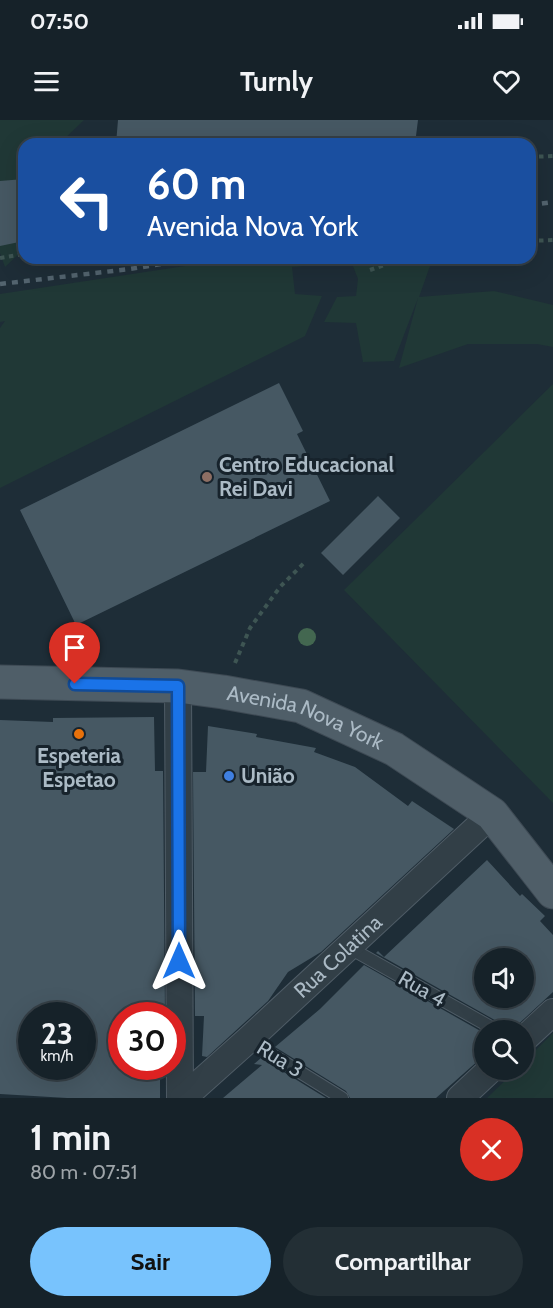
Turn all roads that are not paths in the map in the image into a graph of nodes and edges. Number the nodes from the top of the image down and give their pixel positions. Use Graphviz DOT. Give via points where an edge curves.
graph roads {
  1 [pos="0,682"];
  2 [pos="178,686"];
  3 [pos="492,814"];
  4 [pos="553,892"];
  5 [pos="348,947"];
  6 [pos="553,1012"];
  7 [pos="478,1020"];
  8 [pos="534,1030"];
  9 [pos="248,1040"];
  10 [pos="479,1080"];
  11 [pos="181,1098"];
  12 [pos="342,1098"];
  13 [pos="460,1098"];
  1 -- 2 [label="main road, Avenida Nova York"];
  2 -- 3 [label="main road, Avenida Nova York" via="302,706 394,749"];
  2 -- 11 [label="street"];
  3 -- 4 [label="main road, Avenida Nova York"];
  3 -- 5 [label="street, Rua Colatina"];
  5 -- 7 [label="lane, Rua 4"];
  5 -- 9 [label="street, Rua Colatina"];
  6 -- 8 [label="street"];
  9 -- 11 [label="street, Rua Colatina"];
  9 -- 12 [label="lane, Rua 3"];
  10 -- 13 [label="street"];
}
